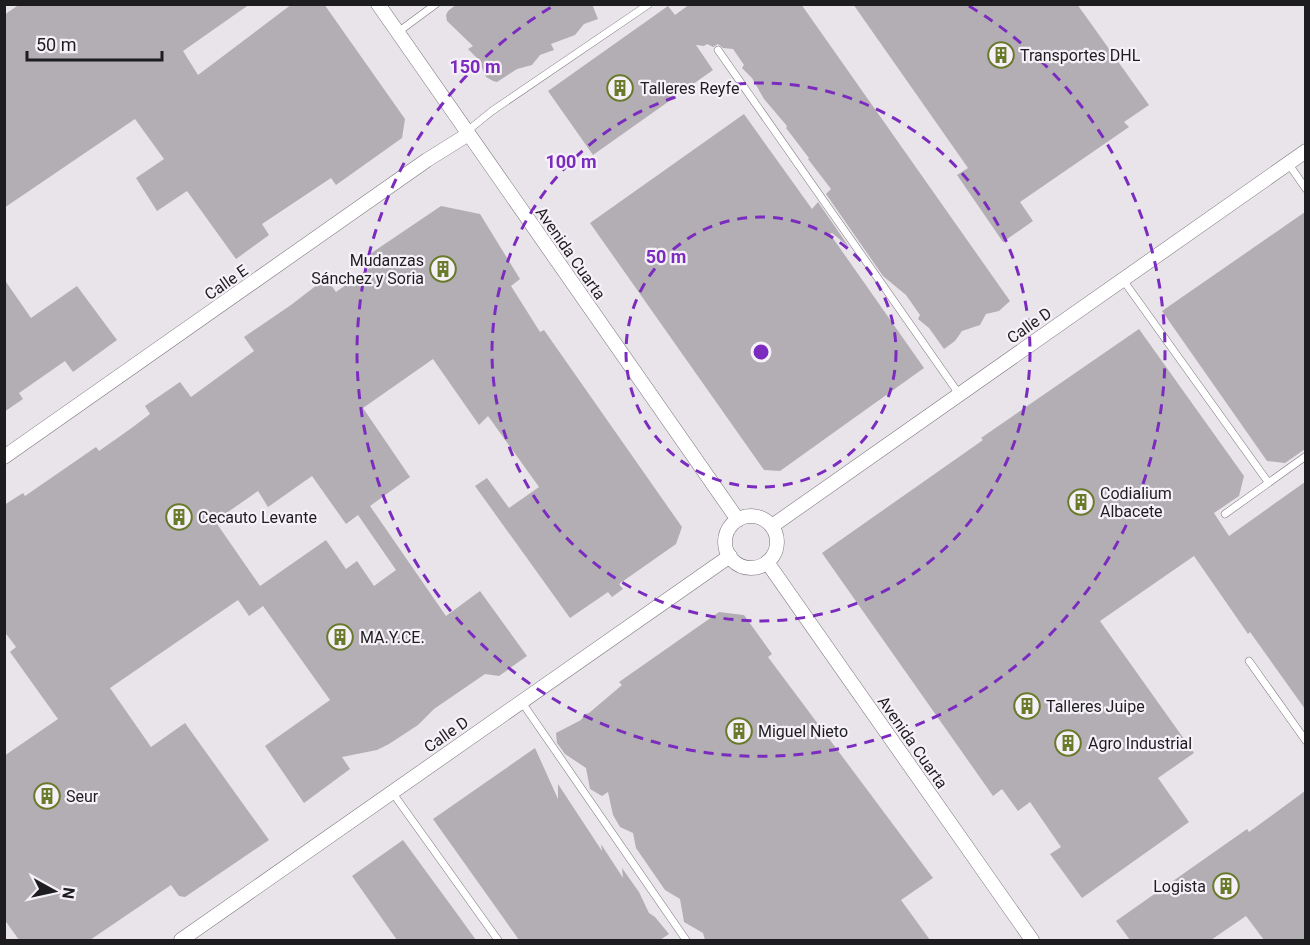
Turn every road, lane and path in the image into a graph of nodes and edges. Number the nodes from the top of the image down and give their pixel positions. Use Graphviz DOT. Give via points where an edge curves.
graph roads {
  1 [pos="378,4"];
  2 [pos="436,4"];
  3 [pos="649,4"];
  4 [pos="398,32"];
  5 [pos="718,50"];
  6 [pos="467,133"];
  7 [pos="1305,151"];
  8 [pos="1288,163"];
  9 [pos="1305,189"];
  10 [pos="1123,280"];
  11 [pos="959,394"];
  12 [pos="1305,456"];
  13 [pos="4,457"];
  14 [pos="1268,482"];
  15 [pos="1225,514"];
  16 [pos="738,520"];
  17 [pos="772,526"];
  18 [pos="730,556"];
  19 [pos="767,562"];
  20 [pos="1249,661"];
  21 [pos="521,701"];
  22 [pos="1305,741"];
  23 [pos="392,792"];
  24 [pos="181,940"];
  25 [pos="498,940"];
  26 [pos="686,940"];
  27 [pos="1032,940"];
  1 -- 4 [label="street, Avenida Cuarta"];
  2 -- 4 [label="lane"];
  3 -- 6 [label="lane" via="492,111"];
  4 -- 6 [label="street, Avenida Cuarta"];
  5 -- 11 [label="lane"];
  6 -- 13 [label="street, Calle E"];
  6 -- 16 [label="street, Avenida Cuarta"];
  7 -- 8 [label="street, Calle D"];
  8 -- 9 [label="lane"];
  8 -- 10 [label="street, Calle D"];
  10 -- 11 [label="street, Calle D"];
  10 -- 14 [label="lane"];
  11 -- 17 [label="street, Calle D"];
  12 -- 14 [label="lane"];
  14 -- 15 [label="lane"];
  16 -- 17 [label="street" via="754,516"];
  16 -- 18 [label="street" via="730,526 726,537"];
  17 -- 19 [label="street" via="777,544"];
  18 -- 19 [label="street" via="744,567 754,568"];
  18 -- 21 [label="street, Calle D"];
  19 -- 27 [label="street, Avenida Cuarta"];
  20 -- 22 [label="lane"];
  21 -- 23 [label="street, Calle D"];
  21 -- 26 [label="lane"];
  23 -- 24 [label="street, Calle D"];
  23 -- 25 [label="lane"];
}
